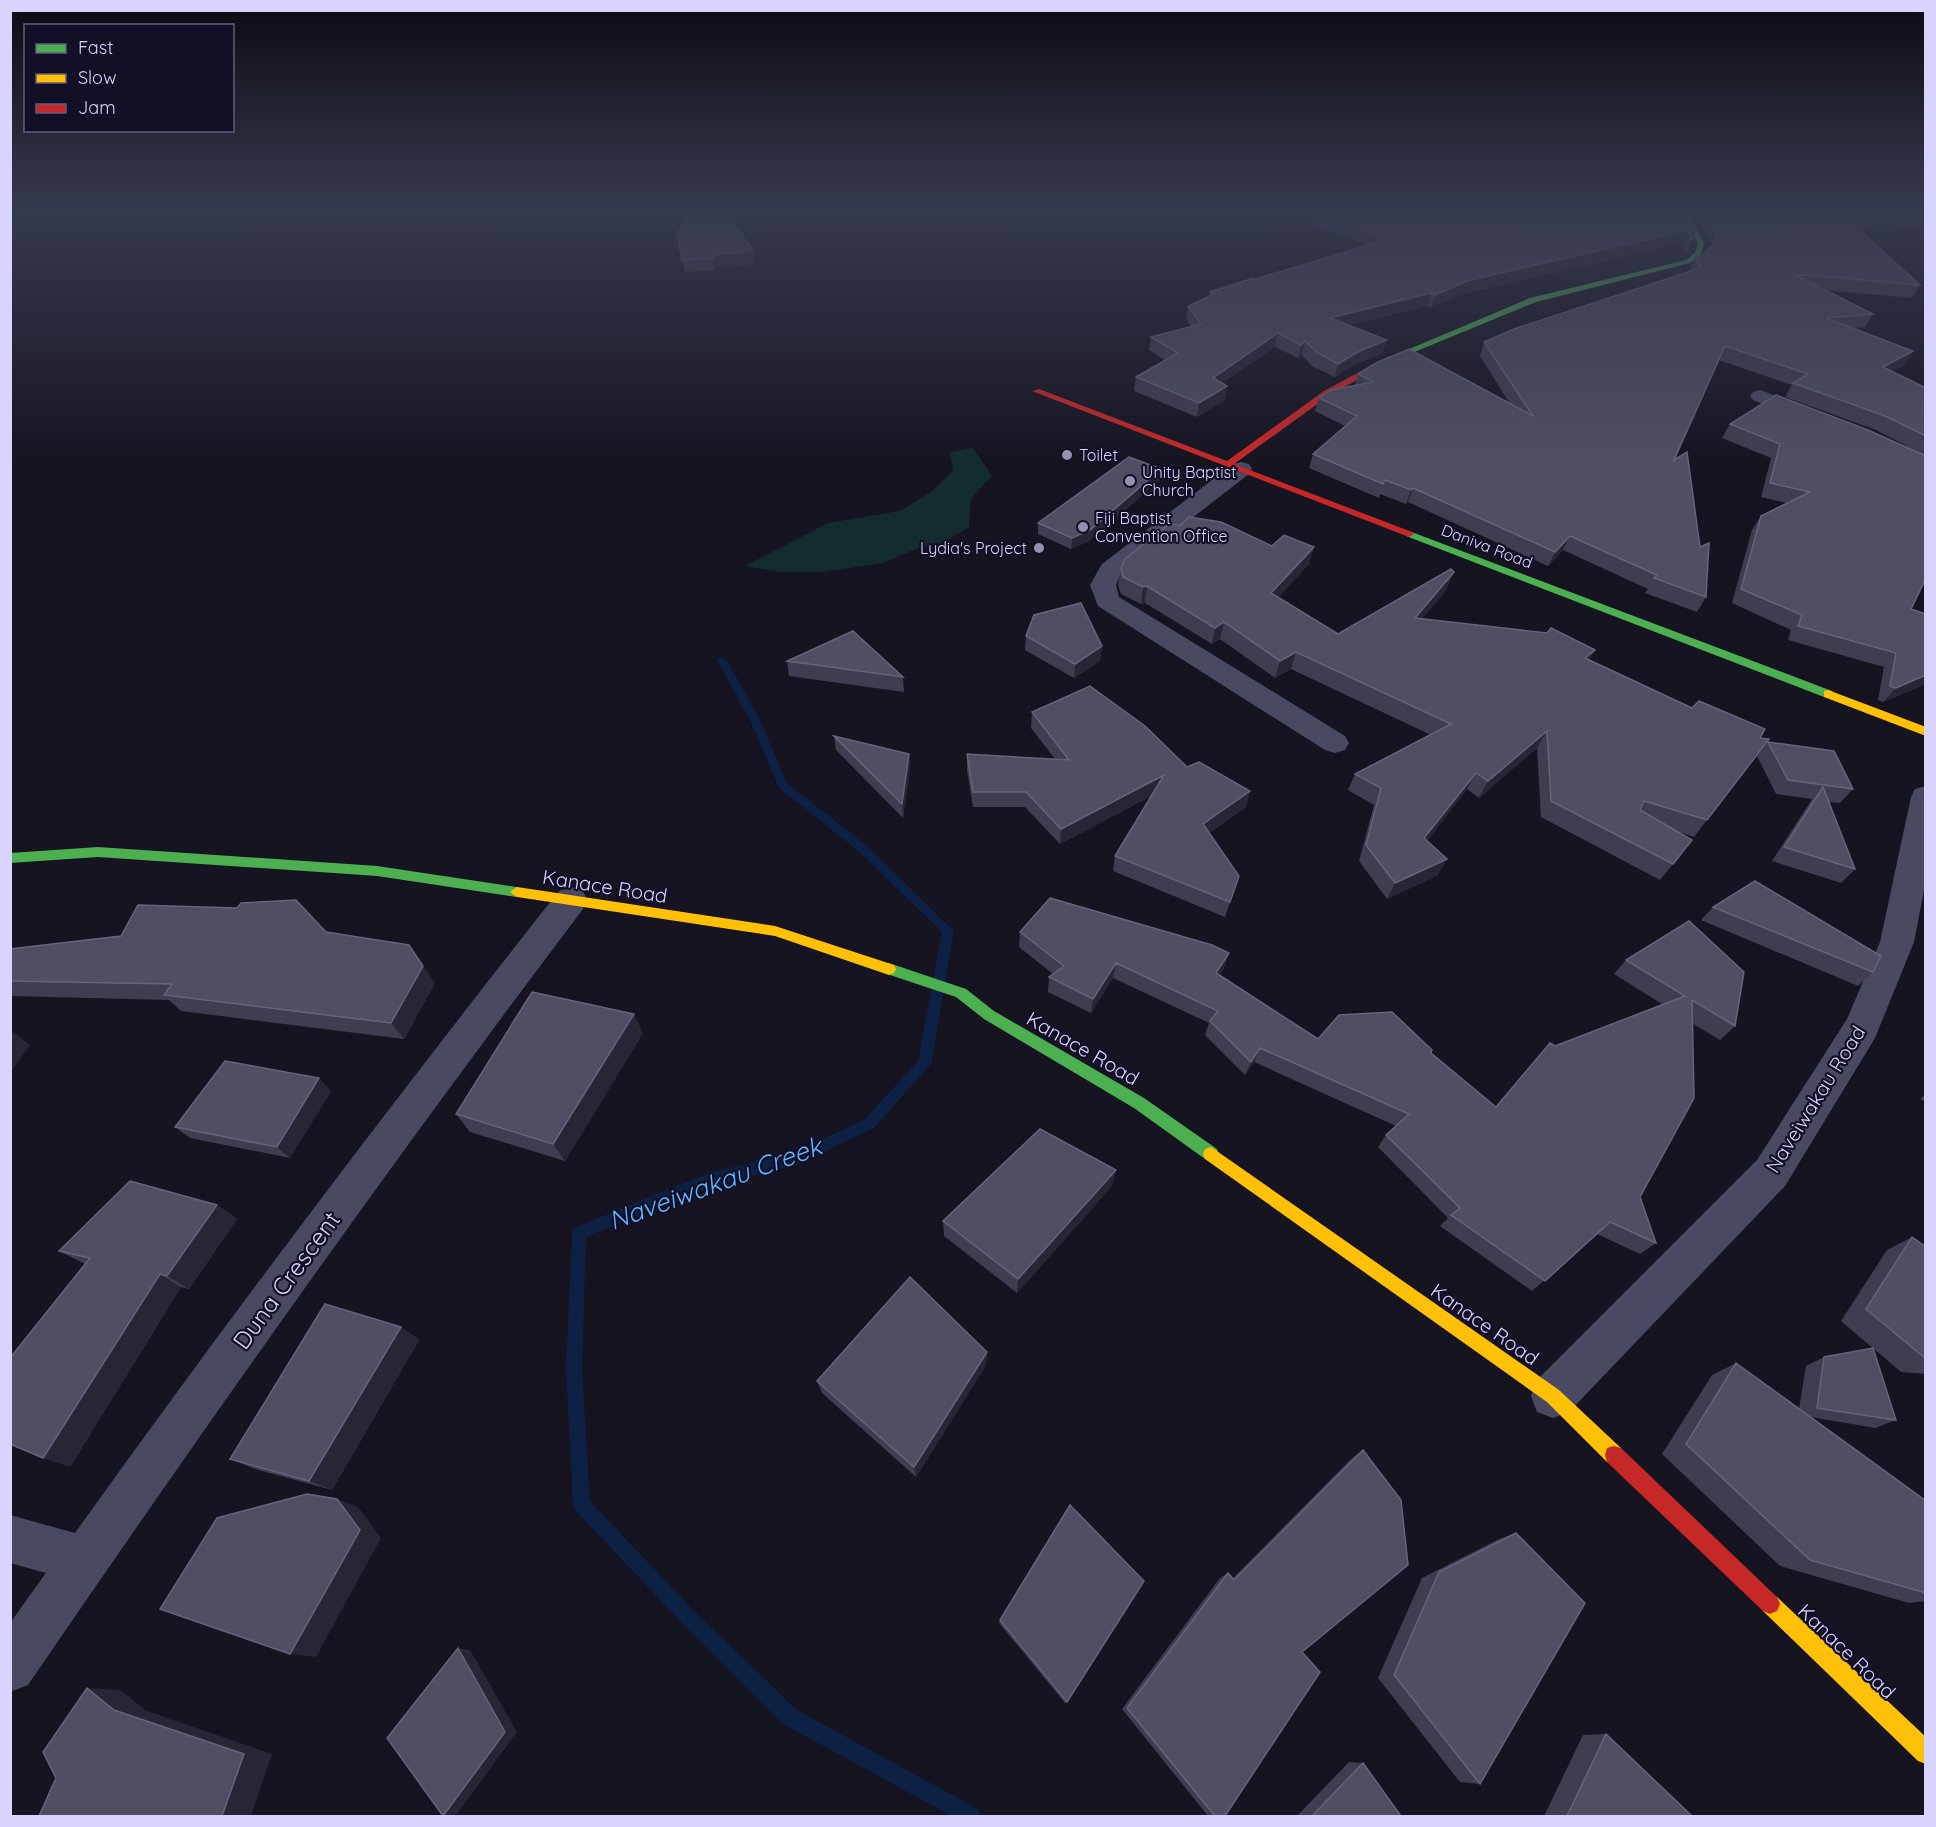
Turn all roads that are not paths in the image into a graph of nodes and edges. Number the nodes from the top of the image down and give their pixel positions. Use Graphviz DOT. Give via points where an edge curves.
graph roads {
  1 [pos="1560,293"];
  2 [pos="1036,391"];
  3 [pos="1760,396"];
  4 [pos="1835,425"];
  5 [pos="1234,467"];
  6 [pos="1926,732"];
  7 [pos="1335,742"];
  8 [pos="1926,797"];
  9 [pos="10,858"];
  10 [pos="571,900"];
  11 [pos="1553,1396"];
  12 [pos="10,1539"];
  13 [pos="85,1560"];
  14 [pos="10,1667"];
  15 [pos="1926,1753"];
  1 -- 5 [label="street" via="1533,300 1364,370 1296,412"];
  2 -- 5 [label="street, Daniva Road"];
  3 -- 4 [label="street"];
  5 -- 6 [label="street, Daniva Road"];
  5 -- 7 [label="street" via="1111,569 1103,585 1107,601"];
  8 -- 11 [label="street, Naveiwakau Road" via="1897,942 1862,1027 1771,1173"];
  9 -- 10 [label="street, Kanace Road" via="98,852 365,870"];
  10 -- 11 [label="street, Kanace Road" via="775,931 961,993 988,1015 1139,1103"];
  10 -- 13 [label="street, Duna Crescent" via="443,1064"];
  11 -- 15 [label="street, Kanace Road"];
  12 -- 13 [label="street"];
  13 -- 14 [label="street, Duna Crescent"];
}
